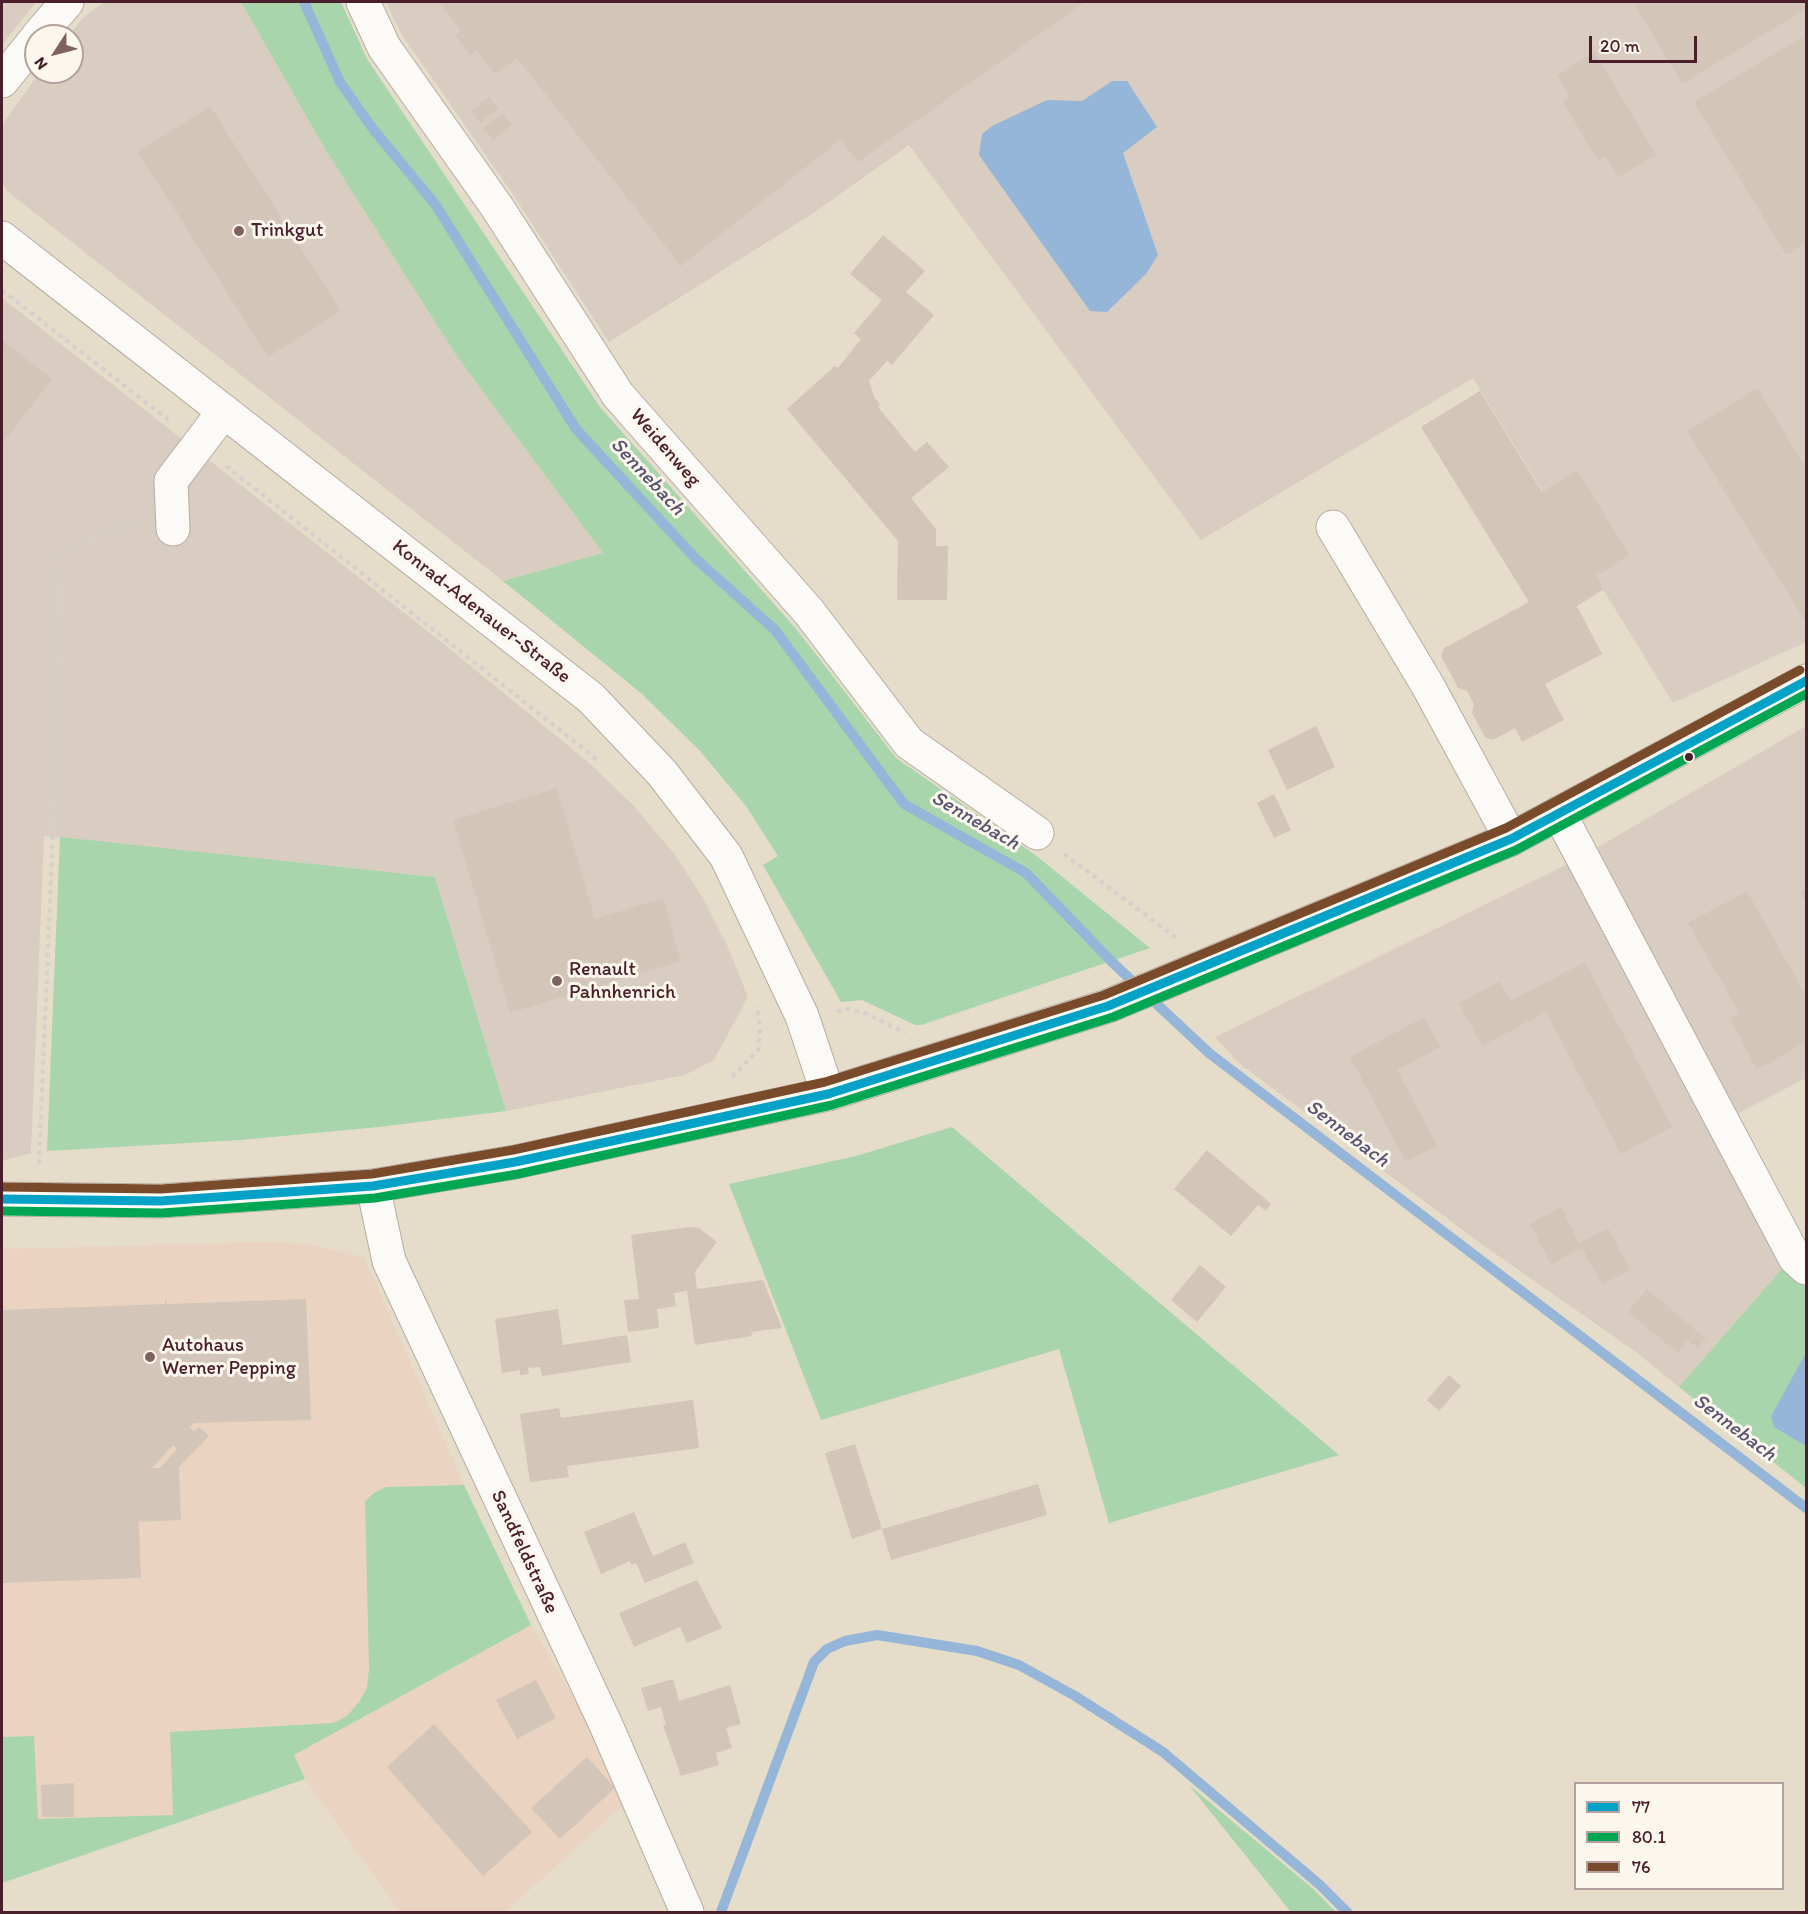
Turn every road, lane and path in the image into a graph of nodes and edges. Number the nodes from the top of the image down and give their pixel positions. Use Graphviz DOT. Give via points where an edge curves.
graph roads {
  1 [pos="66,2"];
  2 [pos="363,2"];
  3 [pos="48,24"];
  4 [pos="24,53"];
  5 [pos="2,81"];
  6 [pos="2,238"];
  7 [pos="2,290"];
  8 [pos="224,411"];
  9 [pos="199,444"];
  10 [pos="173,516"];
  11 [pos="1332,527"];
  12 [pos="1806,681"];
  13 [pos="600,763"];
  14 [pos="1559,813"];
  15 [pos="1037,833"];
  16 [pos="1511,839"];
  17 [pos="1194,971"];
  18 [pos="756,1003"];
  19 [pos="802,1016"];
  20 [pos="760,1030"];
  21 [pos="909,1035"];
  22 [pos="729,1079"];
  23 [pos="828,1094"];
  24 [pos="39,1165"];
  25 [pos="373,1186"];
  26 [pos="2,1199"];
  27 [pos="1806,1268"];
  28 [pos="687,1912"];
  1 -- 3 [label="street"];
  2 -- 15 [label="street, Weidenweg" via="384,46 497,207 618,395 809,612 909,743"];
  4 -- 5 [label="street"];
  6 -- 8 [label="street, Konrad-Adenauer-Straße"];
  7 -- 9 [label="path"];
  8 -- 9 [label="street"];
  8 -- 19 [label="street, Konrad-Adenauer-Straße" via="591,698 662,774 726,856"];
  9 -- 10 [label="street" via="171,481"];
  9 -- 13 [label="path"];
  10 -- 24 [label="path" via="61,553"];
  11 -- 16 [label="street" via="1428,686"];
  12 -- 14 [label="street"];
  14 -- 16 [label="street"];
  14 -- 27 [label="street" via="1795,1258"];
  15 -- 17 [label="path" via="1183,943"];
  16 -- 17 [label="street"];
  17 -- 23 [label="street" via="1108,1006"];
  18 -- 20 [label="path"];
  19 -- 20 [label="path"];
  19 -- 21 [label="path" via="849,1010 867,1014"];
  19 -- 23 [label="street, Konrad-Adenauer-Straße"];
  20 -- 22 [label="path" via="758,1050"];
  23 -- 25 [label="street" via="515,1162"];
  25 -- 26 [label="street" via="161,1201"];
  25 -- 28 [label="street, Sandfeldstraße" via="389,1261 606,1725"];
}
